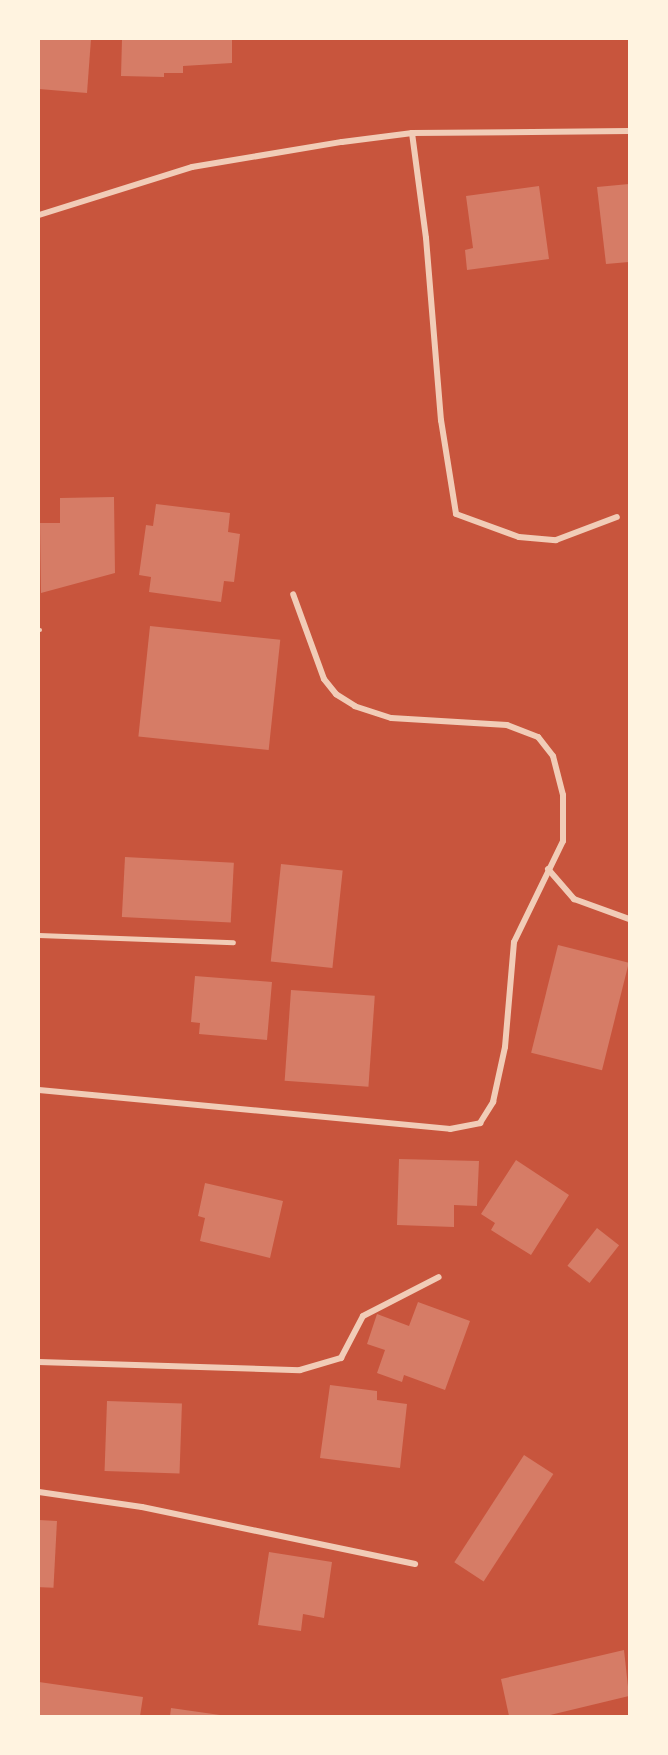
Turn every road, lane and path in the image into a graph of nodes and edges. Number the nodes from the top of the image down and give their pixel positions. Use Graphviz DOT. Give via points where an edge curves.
graph roads {
  1 [pos="629,131"];
  2 [pos="412,133"];
  3 [pos="39,215"];
  4 [pos="617,517"];
  5 [pos="293,594"];
  6 [pos="548,869"];
  7 [pos="629,919"];
  8 [pos="39,936"];
  9 [pos="233,942"];
  10 [pos="39,1090"];
  11 [pos="439,1277"];
  12 [pos="39,1362"];
  13 [pos="39,1492"];
  14 [pos="415,1564"];
  1 -- 2 [label="street"];
  2 -- 3 [label="street" via="192,167"];
  2 -- 4 [label="street" via="426,238 441,420 456,514 519,537 556,540"];
  5 -- 6 [label="street" via="324,679 336,694 355,706 391,718 507,724 538,737 553,756 559,772 565,820 563,840"];
  6 -- 7 [label="street" via="574,900"];
  6 -- 10 [label="street" via="513,942 500,1085 480,1123 450,1129 415,1127"];
  8 -- 9 [label="lane"];
  11 -- 12 [label="street" via="363,1316 341,1358 316,1366 277,1369"];
  13 -- 14 [label="street" via="142,1507"];
}
